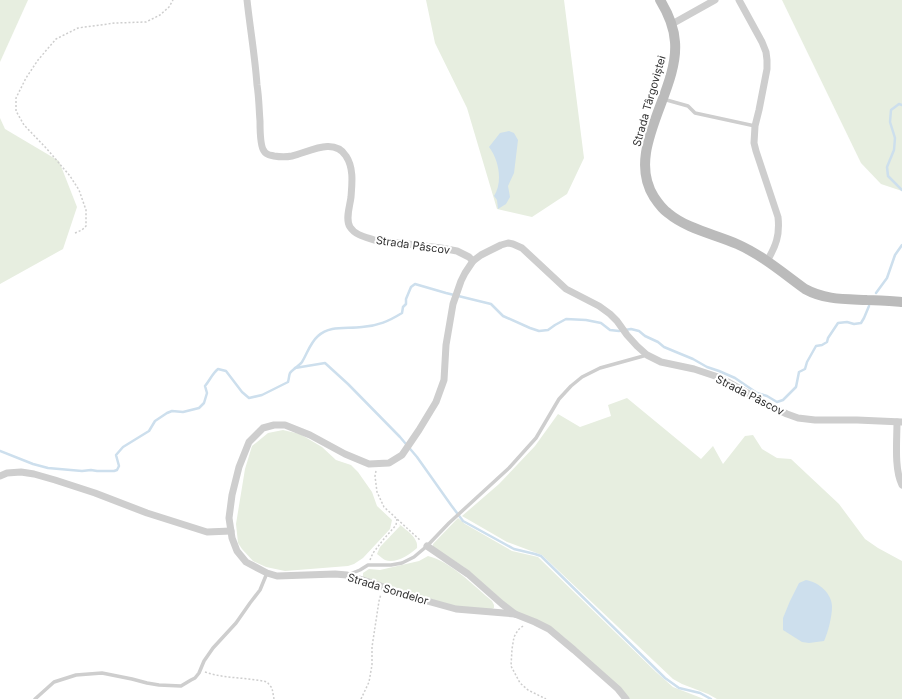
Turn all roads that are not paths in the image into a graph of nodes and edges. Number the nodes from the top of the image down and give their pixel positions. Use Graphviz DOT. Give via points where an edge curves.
graph roads {
  1 [pos="247,0"];
  2 [pos="660,0"];
  3 [pos="715,0"];
  4 [pos="739,0"];
  5 [pos="672,24"];
  6 [pos="664,99"];
  7 [pos="755,126"];
  8 [pos="473,261"];
  9 [pos="767,261"];
  10 [pos="902,302"];
  11 [pos="647,355"];
  12 [pos="900,422"];
  13 [pos="0,476"];
  14 [pos="902,485"];
  15 [pos="231,531"];
  16 [pos="427,546"];
  17 [pos="267,573"];
  18 [pos="347,575"];
  19 [pos="515,614"];
  20 [pos="34,699"];
  21 [pos="626,699"];
  1 -- 8 [label="street, Strada Pâscov" via="262,150 277,156 292,156 326,146 338,148 346,155 352,174 348,217 349,226 354,232 374,240 458,252"];
  2 -- 5 [label="main road, Strada Târgoviștei"];
  3 -- 5 [label="street"];
  4 -- 7 [label="street" via="762,42 768,60"];
  5 -- 6 [label="main road, Strada Târgoviștei" via="675,53"];
  6 -- 7 [label="lane" via="688,106 695,113"];
  6 -- 9 [label="main road, Strada Târgoviștei" via="653,124 646,151 647,181 652,193 659,204 679,221 737,244"];
  7 -- 9 [label="street" via="754,143 779,226 774,250"];
  8 -- 11 [label="street, Strada Pâscov" via="508,243 522,248 566,289 610,314"];
  8 -- 15 [label="street, Strada Sondelor" via="460,281 453,304 446,345 444,380 436,402 402,455 390,463 369,464 285,425 263,428 248,442 239,467 229,518"];
  9 -- 10 [label="main road, Strada Târgoviștei" via="814,294 845,299"];
  11 -- 12 [label="street, Strada Pâscov" via="661,362 721,378 774,408 798,418"];
  11 -- 16 [label="lane" via="600,368 571,386 559,399 536,438 509,468 448,523"];
  12 -- 14 [label="street, Strada Pâscov" via="896,459"];
  13 -- 15 [label="street" via="21,472 34,474 208,532"];
  15 -- 17 [label="street, Strada Sondelor" via="237,551 246,562"];
  16 -- 18 [label="lane" via="402,563 368,565"];
  16 -- 19 [label="street" via="468,574"];
  17 -- 18 [label="street, Strada Sondelor" via="277,576"];
  17 -- 20 [label="lane" via="254,599 213,648 199,673 181,686 159,685 102,674 76,675 54,682"];
  18 -- 19 [label="street, Strada Sondelor" via="456,609"];
  19 -- 21 [label="street, Strada Sondelor" via="549,629 618,689"];
}
